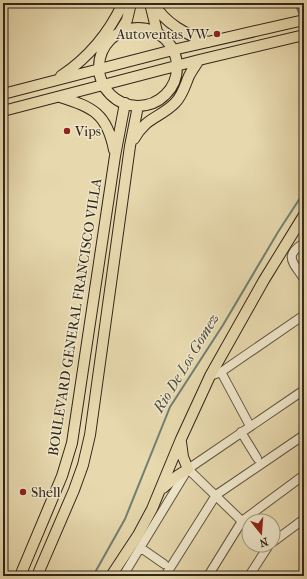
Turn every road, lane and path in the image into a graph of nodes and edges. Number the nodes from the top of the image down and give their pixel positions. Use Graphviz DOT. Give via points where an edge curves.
graph roads {
  1 [pos="123,3"];
  2 [pos="132,3"];
  3 [pos="150,3"];
  4 [pos="153,3"];
  5 [pos="304,20"];
  6 [pos="119,33"];
  7 [pos="304,35"];
  8 [pos="162,36"];
  9 [pos="208,42"];
  10 [pos="173,50"];
  11 [pos="199,60"];
  12 [pos="177,66"];
  13 [pos="99,68"];
  14 [pos="53,81"];
  15 [pos="103,85"];
  16 [pos="3,94"];
  17 [pos="60,97"];
  18 [pos="125,104"];
  19 [pos="138,106"];
  20 [pos="3,111"];
  21 [pos="130,146"];
  22 [pos="115,156"];
  23 [pos="304,215"];
  24 [pos="304,243"];
  25 [pos="304,279"];
  26 [pos="304,315"];
  27 [pos="221,372"];
  28 [pos="210,376"];
  29 [pos="304,390"];
  30 [pos="250,426"];
  31 [pos="241,432"];
  32 [pos="304,435"];
  33 [pos="181,439"];
  34 [pos="257,458"];
  35 [pos="188,469"];
  36 [pos="304,475"];
  37 [pos="304,481"];
  38 [pos="160,491"];
  39 [pos="216,495"];
  40 [pos="253,513"];
  41 [pos="304,519"];
  42 [pos="241,520"];
  43 [pos="241,523"];
  44 [pos="281,536"];
  45 [pos="141,548"];
  46 [pos="264,553"];
  47 [pos="164,564"];
  48 [pos="20,576"];
  49 [pos="37,576"];
  50 [pos="111,576"];
  51 [pos="123,576"];
  52 [pos="165,576"];
  53 [pos="208,576"];
  54 [pos="249,576"];
  1 -- 14 [label="main road" via="114,22 94,48"];
  2 -- 6 [label="main road"];
  3 -- 8 [label="main road" via="157,32"];
  4 -- 9 [label="main road" via="170,23"];
  5 -- 9 [label="main road"];
  6 -- 8 [label="main road" via="138,28 151,30"];
  6 -- 13 [label="main road" via="110,39 104,48"];
  7 -- 11 [label="main road"];
  8 -- 10 [label="main road"];
  9 -- 10 [label="main road"];
  10 -- 12 [label="main road"];
  10 -- 13 [label="main road"];
  11 -- 12 [label="main road"];
  11 -- 21 [label="main road" via="180,97 142,126"];
  12 -- 15 [label="main road"];
  12 -- 19 [label="main road" via="175,80 168,92 157,101"];
  13 -- 14 [label="main road"];
  13 -- 15 [label="main road"];
  14 -- 16 [label="main road"];
  15 -- 17 [label="main road"];
  15 -- 18 [label="main road" via="110,94"];
  17 -- 20 [label="main road"];
  17 -- 22 [label="main road" via="85,105 103,120 109,131"];
  18 -- 19 [label="main road"];
  18 -- 22 [label="main road, BOULEVARD GENERAL FRANCISCO VILLA"];
  19 -- 21 [label="main road, BOULEVARD GENERAL FRANCISCO VILLA"];
  21 -- 49 [label="main road, BOULEVARD GENERAL FRANCISCO VILLA" via="90,435 74,490"];
  22 -- 48 [label="main road, BOULEVARD GENERAL FRANCISCO VILLA" via="72,443 62,476"];
  23 -- 28 [label="main road"];
  24 -- 25 [label="street" via="292,253 293,262"];
  26 -- 27 [label="street"];
  27 -- 28 [label="street"];
  27 -- 30 [label="street"];
  28 -- 33 [label="main road"];
  29 -- 30 [label="street"];
  30 -- 31 [label="street"];
  31 -- 34 [label="street"];
  31 -- 35 [label="street"];
  32 -- 39 [label="street"];
  33 -- 35 [label="main road" via="181,451"];
  33 -- 38 [label="main road"];
  35 -- 38 [label="main road"];
  35 -- 39 [label="street"];
  35 -- 45 [label="street"];
  36 -- 37 [label="street"];
  36 -- 40 [label="street"];
  38 -- 50 [label="main road" via="138,535"];
  39 -- 42 [label="street"];
  39 -- 52 [label="street"];
  41 -- 44 [label="street"];
  43 -- 53 [label="street"];
  45 -- 47 [label="street"];
  45 -- 51 [label="street"];
  46 -- 54 [label="street"];
}
